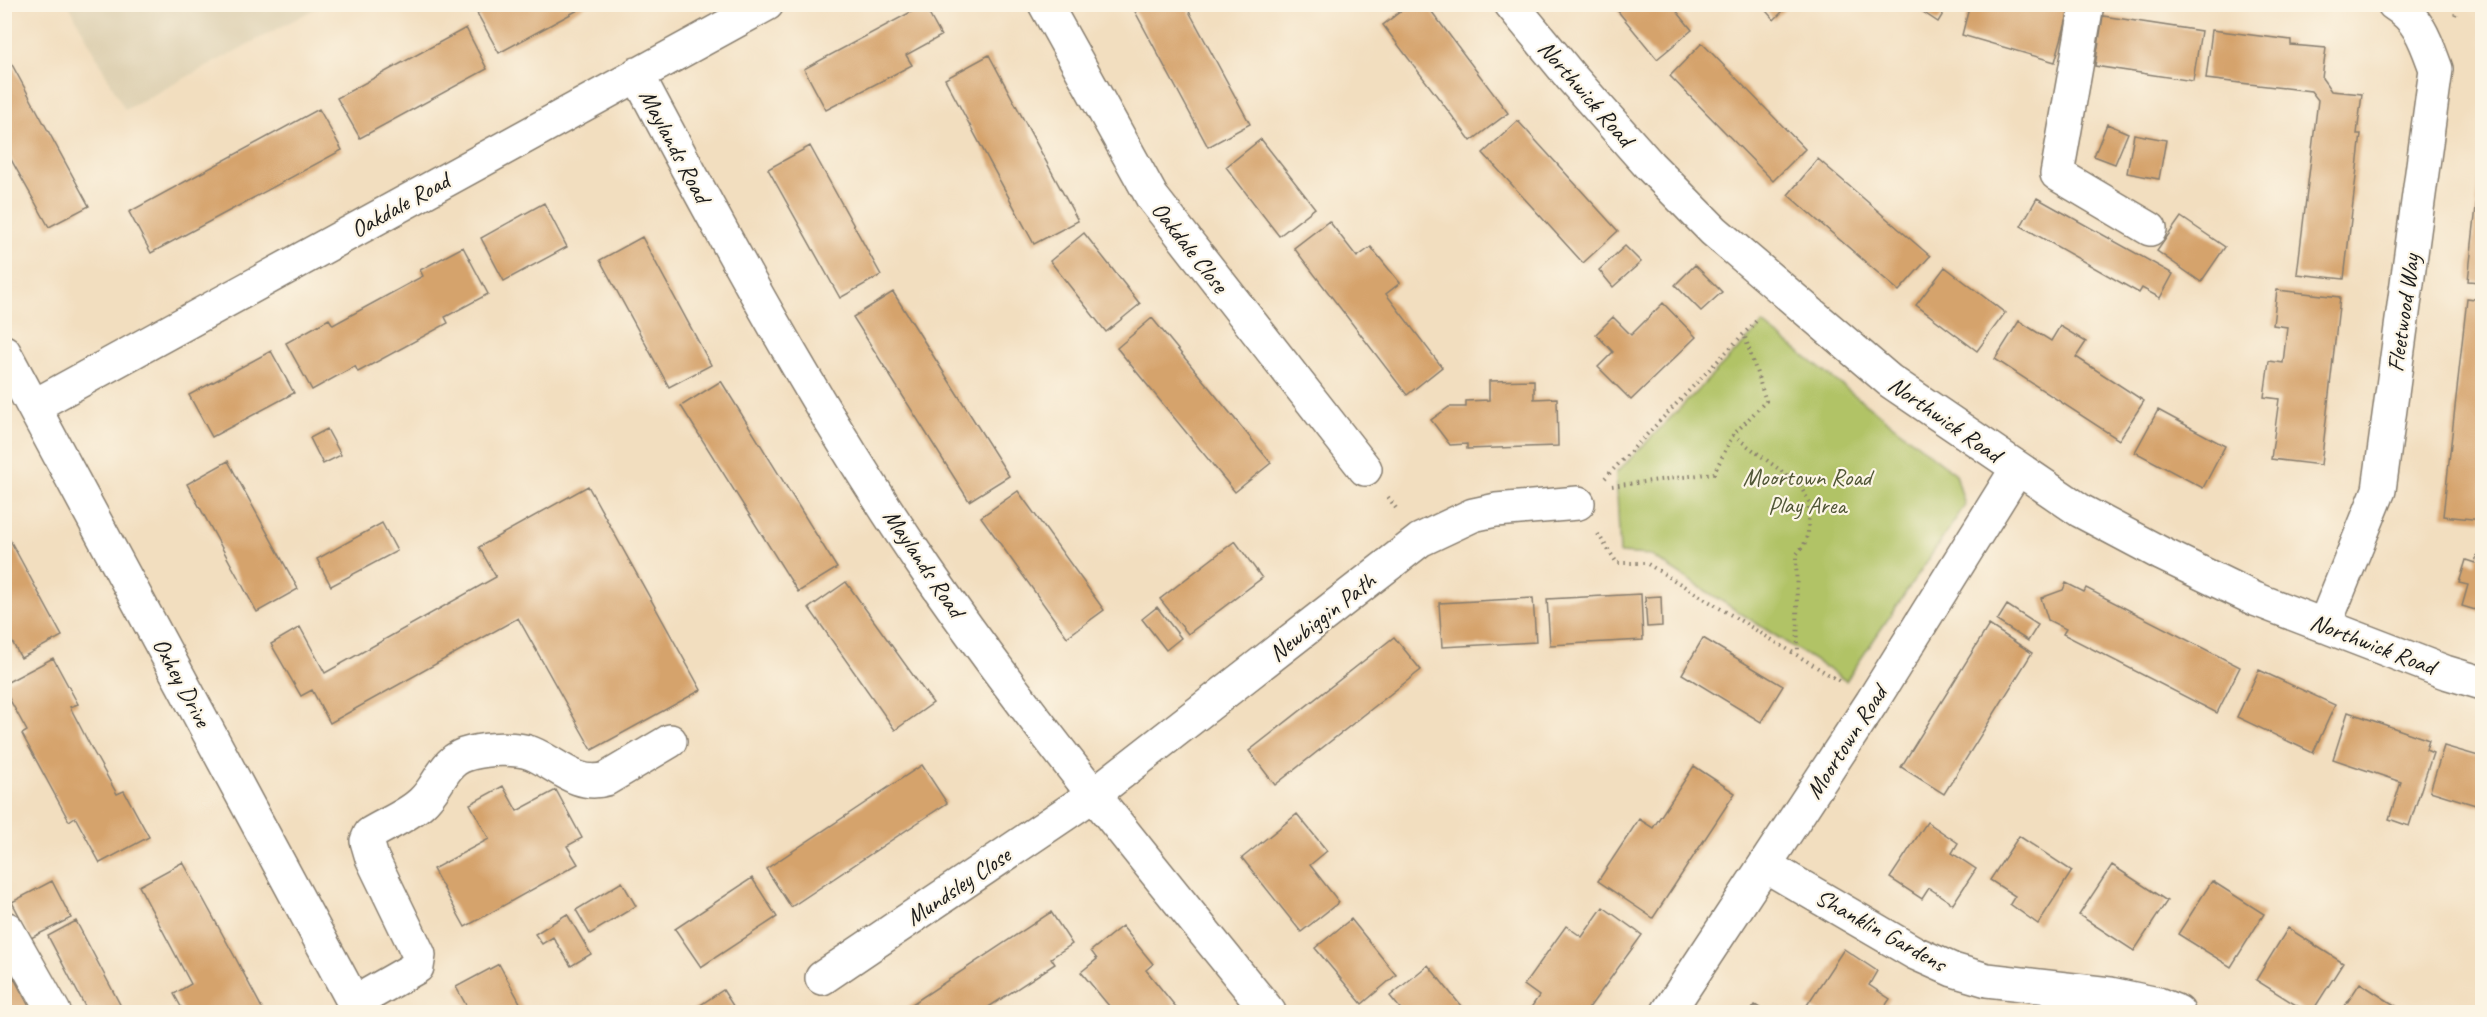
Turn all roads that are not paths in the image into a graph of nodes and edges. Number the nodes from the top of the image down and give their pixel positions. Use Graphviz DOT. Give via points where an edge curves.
graph roads {
  1 [pos="767,4"];
  2 [pos="1045,4"];
  3 [pos="1511,4"];
  4 [pos="2087,4"];
  5 [pos="2394,4"];
  6 [pos="637,74"];
  7 [pos="2150,229"];
  8 [pos="4,352"];
  9 [pos="34,406"];
  10 [pos="1365,469"];
  11 [pos="2017,469"];
  12 [pos="1586,496"];
  13 [pos="2324,626"];
  14 [pos="2482,683"];
  15 [pos="670,741"];
  16 [pos="1094,795"];
  17 [pos="1767,866"];
  18 [pos="4,931"];
  19 [pos="822,978"];
  20 [pos="357,1008"];
  21 [pos="54,1012"];
  22 [pos="1269,1012"];
  23 [pos="1668,1012"];
  24 [pos="2178,1012"];
  1 -- 6 [label="street, Oakdale Road"];
  2 -- 10 [label="street, Oakdale Close" via="1152,197"];
  3 -- 11 [label="street, Northwick Road" via="1571,78 1714,231 1890,381"];
  4 -- 7 [label="street" via="2057,174"];
  5 -- 13 [label="street, Fleetwood Way" via="2410,14 2422,32 2436,69 2379,490"];
  6 -- 9 [label="street, Oakdale Road"];
  6 -- 16 [label="street, Maylands Road" via="725,242 825,412 927,570"];
  8 -- 9 [label="street, Oxhey Drive"];
  9 -- 20 [label="street, Oxhey Drive"];
  11 -- 13 [label="street, Northwick Road" via="2081,511 2162,554"];
  11 -- 17 [label="street, Moortown Road"];
  12 -- 16 [label="street, Newbiggin Path" via="1473,515 1420,540"];
  13 -- 14 [label="street, Northwick Road"];
  15 -- 20 [label="street" via="594,783 580,780 529,753 471,753 452,761 432,793 370,834 367,841 420,955 417,967"];
  16 -- 19 [label="street, Mundsley Close"];
  16 -- 22 [label="street, Maylands Road"];
  17 -- 23 [label="street, Moortown Road"];
  17 -- 24 [label="street, Shanklin Gardens" via="1953,970 1987,980 2110,994"];
  18 -- 21 [label="street" via="7,929"];
}
